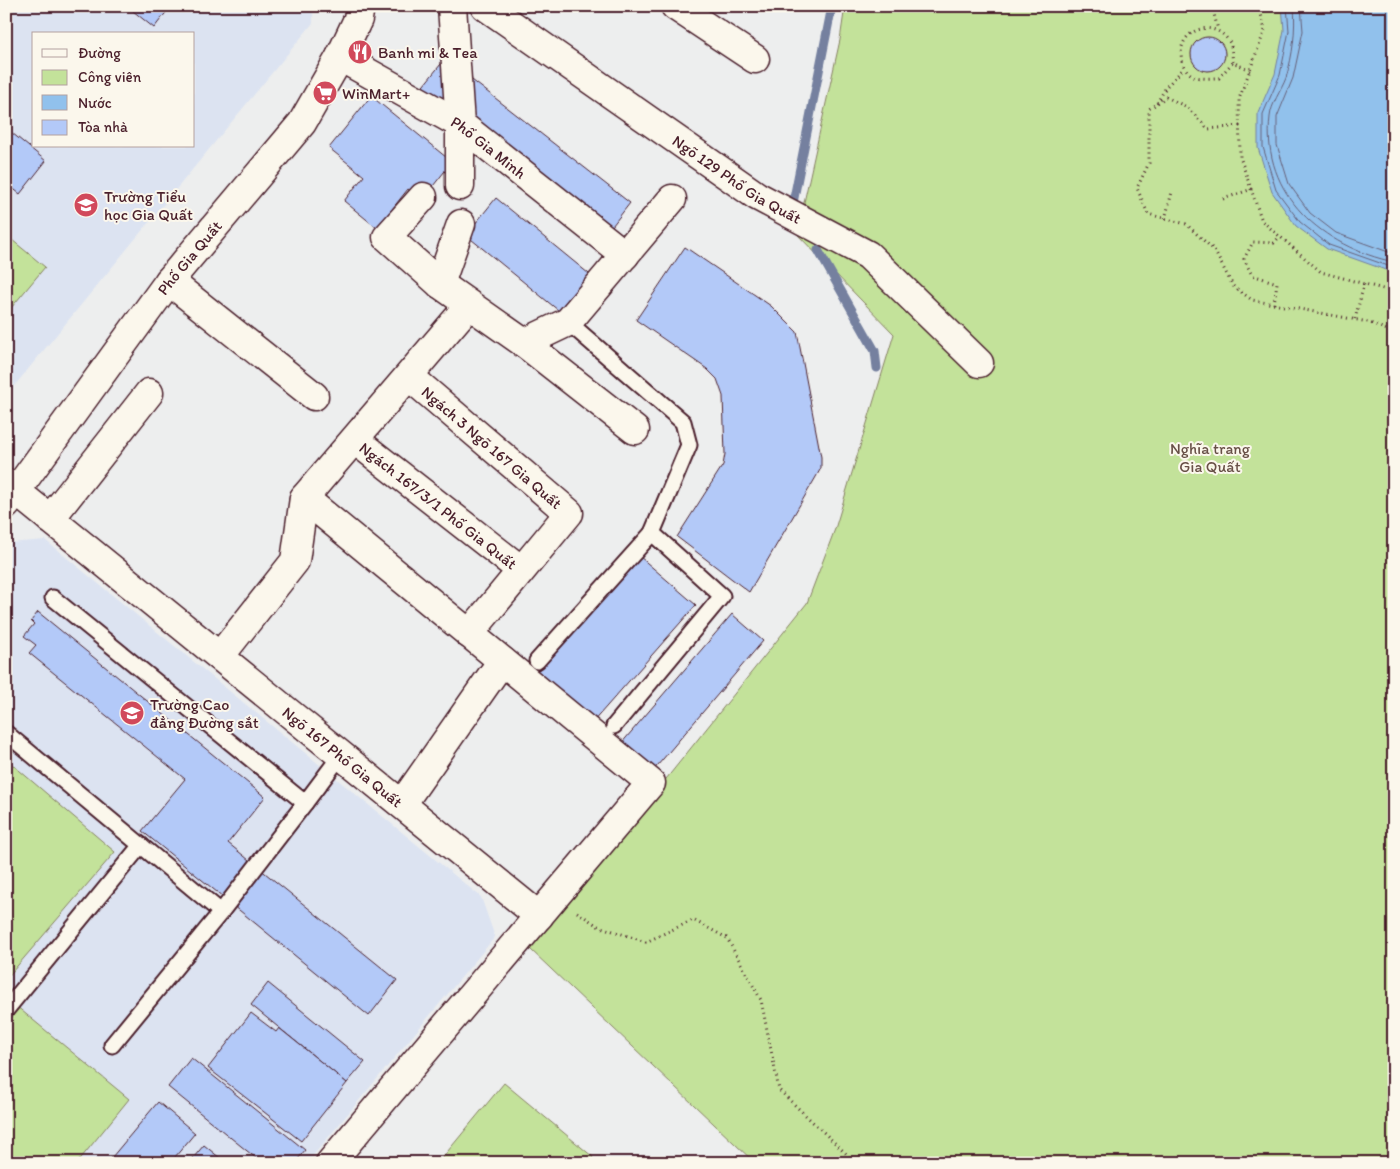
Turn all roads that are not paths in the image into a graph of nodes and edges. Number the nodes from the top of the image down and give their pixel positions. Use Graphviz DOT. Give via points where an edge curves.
graph roads {
  1 [pos="360,6"];
  2 [pos="452,6"];
  3 [pos="485,6"];
  4 [pos="676,6"];
  5 [pos="340,57"];
  6 [pos="756,59"];
  7 [pos="460,124"];
  8 [pos="460,186"];
  9 [pos="423,198"];
  10 [pos="672,199"];
  11 [pos="461,224"];
  12 [pos="625,255"];
  13 [pos="169,281"];
  14 [pos="440,284"];
  15 [pos="469,305"];
  16 [pos="568,322"];
  17 [pos="524,343"];
  18 [pos="979,363"];
  19 [pos="410,377"];
  20 [pos="149,393"];
  21 [pos="314,396"];
  22 [pos="635,430"];
  23 [pos="355,440"];
  24 [pos="10,493"];
  25 [pos="304,498"];
  26 [pos="50,519"];
  27 [pos="652,533"];
  28 [pos="522,570"];
  29 [pos="53,598"];
  30 [pos="469,634"];
  31 [pos="220,656"];
  32 [pos="502,661"];
  33 [pos="537,661"];
  34 [pos="614,726"];
  35 [pos="6,733"];
  36 [pos="341,756"];
  37 [pos="305,803"];
  38 [pos="402,804"];
  39 [pos="140,845"];
  40 [pos="548,906"];
  41 [pos="221,912"];
  42 [pos="6,1010"];
  43 [pos="112,1045"];
  44 [pos="330,1163"];
  1 -- 5 [label="street, Phố Gia Quất" via="358,19"];
  2 -- 7 [label="street"];
  3 -- 18 [label="street, Ngõ 129 Phố Gia Quất" via="758,196 868,254"];
  4 -- 6 [label="street"];
  5 -- 7 [label="street, Phố Gia Minh"];
  5 -- 13 [label="street, Phố Gia Quất" via="302,122"];
  7 -- 8 [label="street"];
  7 -- 12 [label="street, Phố Gia Minh"];
  9 -- 14 [label="street" via="387,237"];
  10 -- 12 [label="street"];
  11 -- 14 [label="street"];
  12 -- 16 [label="street"];
  13 -- 21 [label="street"];
  13 -- 24 [label="street, Phố Gia Quất"];
  14 -- 15 [label="street"];
  15 -- 17 [label="street"];
  15 -- 19 [label="street"];
  16 -- 17 [label="street"];
  16 -- 27 [label="lane" via="683,422 689,445"];
  17 -- 22 [label="street"];
  19 -- 23 [label="street"];
  19 -- 28 [label="street, Ngách 3 Ngõ 167 Gia Quất" via="568,513"];
  20 -- 26 [label="street"];
  23 -- 25 [label="street"];
  23 -- 28 [label="street, Ngách 167/3/1 Phố Gia Quất"];
  24 -- 26 [label="street, Ngõ 167 Phố Gia Quất"];
  25 -- 30 [label="street"];
  25 -- 31 [label="street" via="295,561"];
  26 -- 31 [label="street, Ngõ 167 Phố Gia Quất"];
  27 -- 33 [label="lane"];
  27 -- 34 [label="lane" via="722,596"];
  28 -- 30 [label="street, Ngách 3 Ngõ 167 Gia Quất"];
  29 -- 37 [label="lane"];
  30 -- 32 [label="street"];
  31 -- 36 [label="street, Ngõ 167 Phố Gia Quất"];
  32 -- 38 [label="street"];
  32 -- 40 [label="street" via="651,784"];
  35 -- 39 [label="lane"];
  36 -- 37 [label="lane"];
  36 -- 38 [label="street, Ngõ 167 Phố Gia Quất"];
  37 -- 41 [label="lane"];
  38 -- 40 [label="street, Ngõ 167 Phố Gia Quất"];
  39 -- 41 [label="lane"];
  39 -- 42 [label="lane"];
  40 -- 44 [label="street"];
  41 -- 43 [label="lane"];
}
